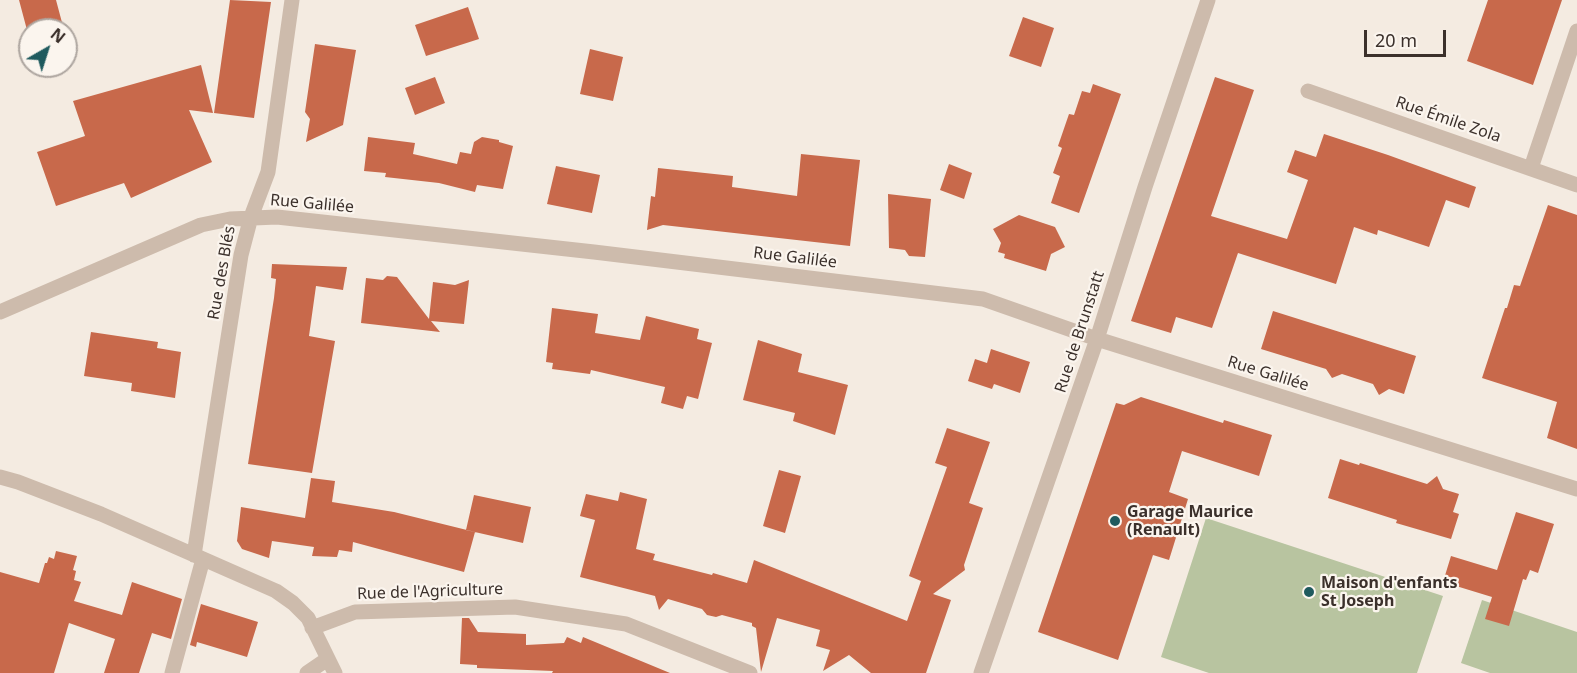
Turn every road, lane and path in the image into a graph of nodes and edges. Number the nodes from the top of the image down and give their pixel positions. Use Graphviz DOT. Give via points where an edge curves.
graph roads {
  1 [pos="292,0"];
  2 [pos="1208,0"];
  3 [pos="1577,31"];
  4 [pos="1308,90"];
  5 [pos="1531,168"];
  6 [pos="1577,184"];
  7 [pos="251,217"];
  8 [pos="0,312"];
  9 [pos="1097,339"];
  10 [pos="0,477"];
  11 [pos="1577,489"];
  12 [pos="199,557"];
  13 [pos="312,628"];
  14 [pos="326,660"];
  15 [pos="172,673"];
  16 [pos="307,673"];
  17 [pos="335,673"];
  18 [pos="750,673"];
  19 [pos="981,673"];
  1 -- 7 [label="street, Rue des Blés" via="268,172"];
  2 -- 9 [label="street, Rue de Brunstatt"];
  3 -- 5 [label="street"];
  4 -- 5 [label="street, Rue Émile Zola"];
  5 -- 6 [label="street, Rue Émile Zola"];
  7 -- 8 [label="street, Rue Galilée" via="201,225"];
  7 -- 9 [label="street, Rue Galilée" via="582,251 983,299"];
  7 -- 12 [label="street, Rue des Blés" via="241,255"];
  9 -- 11 [label="street, Rue Galilée"];
  9 -- 19 [label="street, Rue de Brunstatt"];
  10 -- 12 [label="street" via="101,514"];
  12 -- 13 [label="street" via="276,591 308,618"];
  12 -- 15 [label="street, Rue des Blés"];
  13 -- 14 [label="street"];
  13 -- 18 [label="street, Rue de l'Agriculture" via="356,612 515,607 626,624"];
  14 -- 16 [label="street"];
  14 -- 17 [label="street"];
}
